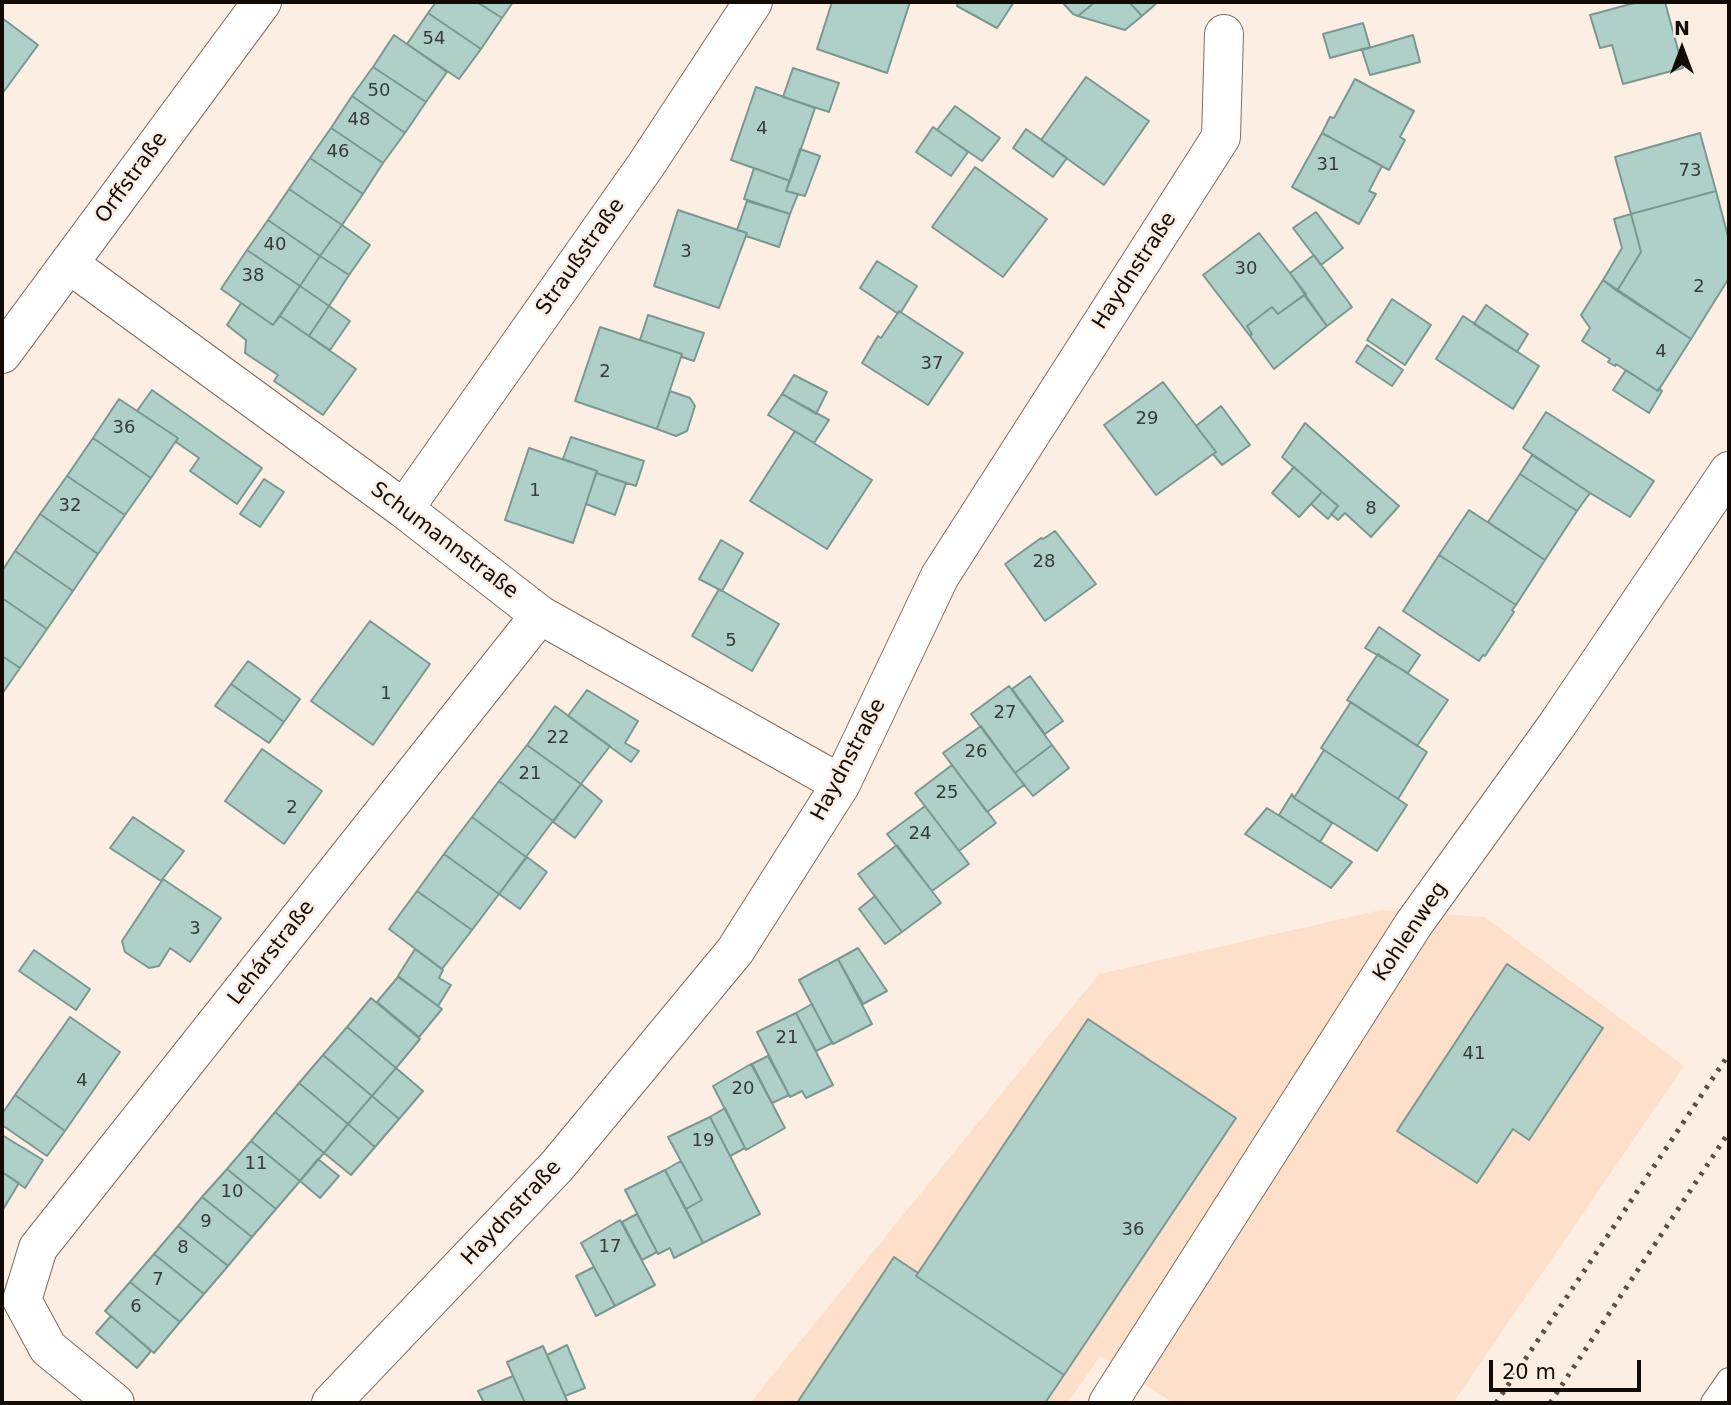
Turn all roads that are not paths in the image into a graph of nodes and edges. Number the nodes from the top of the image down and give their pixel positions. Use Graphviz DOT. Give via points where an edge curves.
graph roads {
  1 [pos="262,2"];
  2 [pos="753,2"];
  3 [pos="1224,34"];
  4 [pos="68,264"];
  5 [pos="2,354"];
  6 [pos="1729,471"];
  7 [pos="404,509"];
  8 [pos="540,615"];
  9 [pos="841,783"];
  10 [pos="12,1301"];
  11 [pos="1729,1380"];
  12 [pos="115,1403"];
  13 [pos="331,1403"];
  14 [pos="1108,1403"];
  15 [pos="1713,1403"];
  1 -- 4 [label="street, Orffstraße"];
  2 -- 7 [label="street, Straußstraße" via="646,165"];
  3 -- 9 [label="street, Haydnstraße" via="1222,137 940,576"];
  4 -- 5 [label="street, Orffstraße"];
  4 -- 7 [label="street, Schumannstraße"];
  6 -- 14 [label="street, Kohlenweg" via="1557,725 1413,925"];
  7 -- 8 [label="street, Schumannstraße"];
  8 -- 9 [label="street, Schumannstraße"];
  8 -- 10 [label="street, Lehárstraße" via="38,1248"];
  9 -- 13 [label="street, Haydnstraße" via="735,951 557,1166"];
  10 -- 12 [label="street" via="48,1348"];
  11 -- 15 [label="lane"];
}
